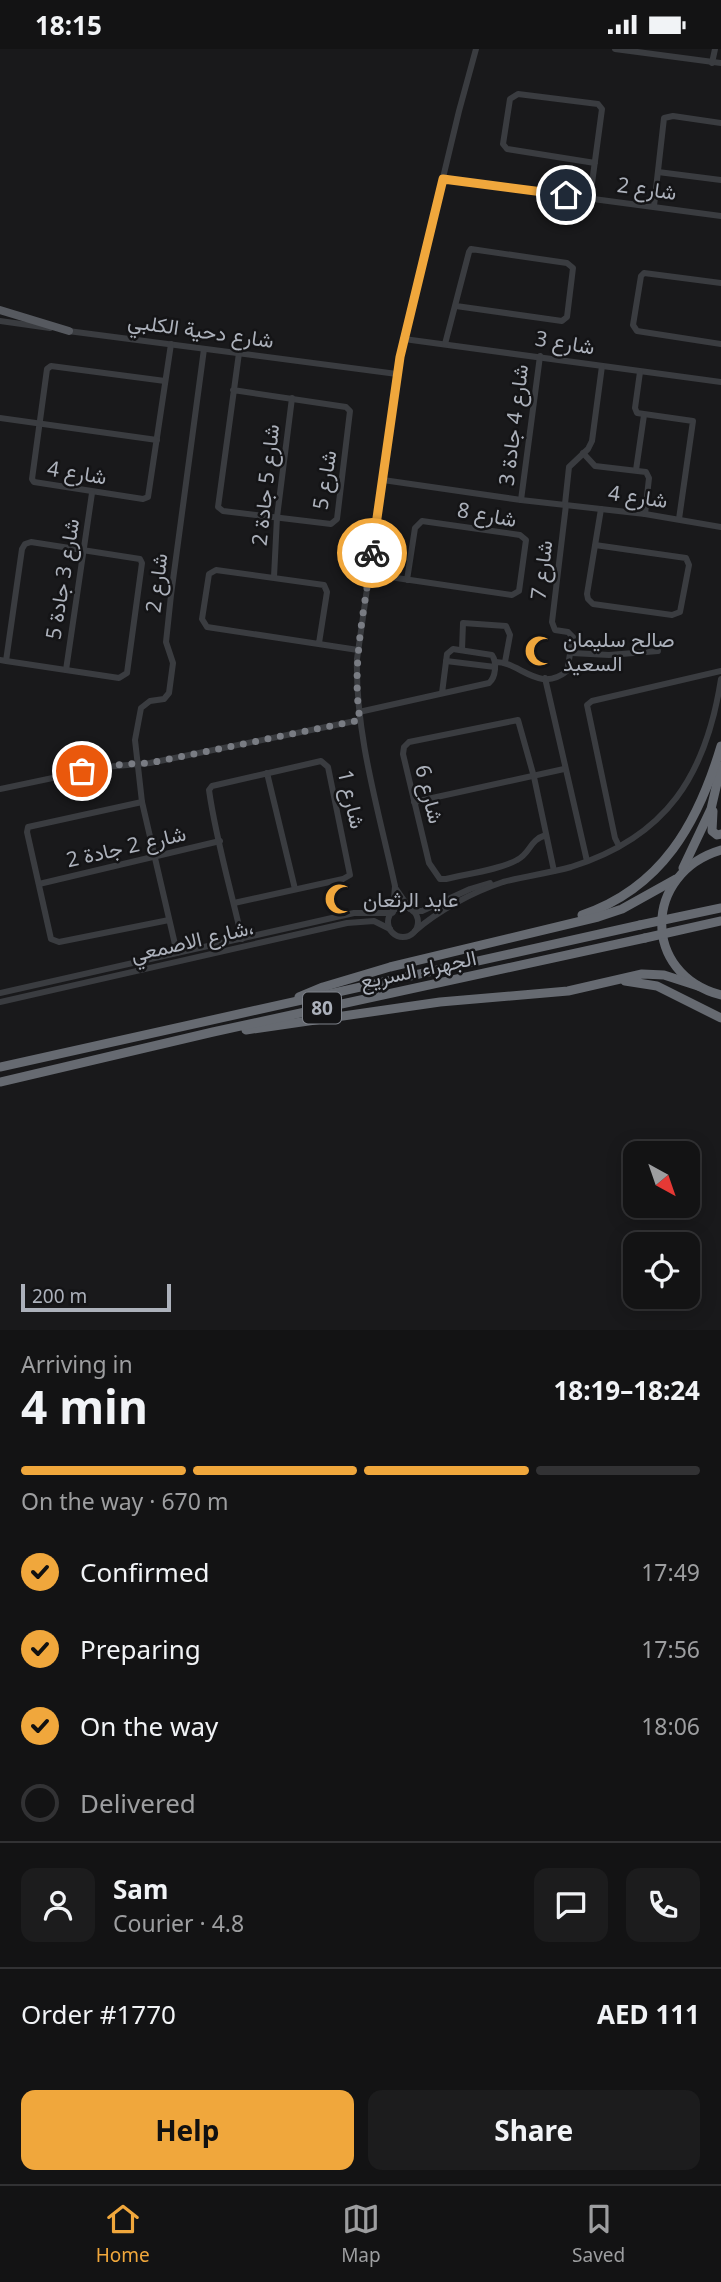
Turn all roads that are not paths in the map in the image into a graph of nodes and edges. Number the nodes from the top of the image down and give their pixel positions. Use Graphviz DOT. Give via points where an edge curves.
graph roads {
  1 [pos="476,49"];
  2 [pos="615,49"];
  3 [pos="715,49"];
  4 [pos="712,63"];
  5 [pos="721,63"];
  6 [pos="721,123"];
  7 [pos="595,163"];
  8 [pos="658,172"];
  9 [pos="443,179"];
  10 [pos="721,180"];
  11 [pos="590,198"];
  12 [pos="654,206"];
  13 [pos="721,216"];
  14 [pos="721,283"];
  15 [pos="456,306"];
  16 [pos="0,310"];
  17 [pos="0,321"];
  18 [pos="69,331"];
  19 [pos="404,339"];
  20 [pos="171,344"];
  21 [pos="445,344"];
  22 [pos="721,344"];
  23 [pos="204,349"];
  24 [pos="239,353"];
  25 [pos="540,356"];
  26 [pos="602,366"];
  27 [pos="640,372"];
  28 [pos="397,374"];
  29 [pos="165,381"];
  30 [pos="721,382"];
  31 [pos="233,390"];
  32 [pos="292,398"];
  33 [pos="643,415"];
  34 [pos="0,418"];
  35 [pos="40,424"];
  36 [pos="158,440"];
  37 [pos="583,453"];
  38 [pos="636,470"];
  39 [pos="383,480"];
  40 [pos="92,493"];
  41 [pos="521,500"];
  42 [pos="566,504"];
  43 [pos="601,509"];
  44 [pos="645,514"];
  45 [pos="277,517"];
  46 [pos="679,519"];
  47 [pos="721,527"];
  48 [pos="595,545"];
  49 [pos="84,550"];
  50 [pos="369,574"];
  51 [pos="274,576"];
  52 [pos="407,580"];
  53 [pos="319,643"];
  54 [pos="358,650"];
  55 [pos="462,650"];
  56 [pos="658,650"];
  57 [pos="572,653"];
  58 [pos="3,660"];
  59 [pos="446,661"];
  60 [pos="505,662"];
  61 [pos="495,664"];
  62 [pos="66,670"];
  63 [pos="721,671"];
  64 [pos="545,678"];
  65 [pos="721,679"];
  66 [pos="442,693"];
  67 [pos="359,716"];
  68 [pos="721,746"];
  69 [pos="138,765"];
  70 [pos="721,766"];
  71 [pos="564,769"];
  72 [pos="720,772"];
  73 [pos="267,773"];
  74 [pos="534,777"];
  75 [pos="0,789"];
  76 [pos="142,801"];
  77 [pos="414,802"];
  78 [pos="721,834"];
  79 [pos="546,835"];
  80 [pos="220,841"];
  81 [pos="619,846"];
  82 [pos="721,850"];
  83 [pos="155,858"];
  84 [pos="587,861"];
  85 [pos="554,871"];
  86 [pos="677,878"];
  87 [pos="506,881"];
  88 [pos="39,884"];
  89 [pos="395,886"];
  90 [pos="295,890"];
  91 [pos="234,903"];
  92 [pos="721,908"];
  93 [pos="412,911"];
  94 [pos="393,912"];
  95 [pos="169,920"];
  96 [pos="721,921"];
  97 [pos="390,929"];
  98 [pos="539,930"];
  99 [pos="415,931"];
  100 [pos="243,939"];
  101 [pos="177,953"];
  102 [pos="609,983"];
  103 [pos="698,986"];
  104 [pos="0,991"];
  105 [pos="719,995"];
  106 [pos="0,1002"];
  107 [pos="285,1003"];
  108 [pos="721,1018"];
  109 [pos="213,1032"];
  110 [pos="0,1067"];
  111 [pos="0,1082"];
  1 -- 9 [label="street"];
  2 -- 4 [label="street"];
  3 -- 4 [label="street"];
  4 -- 5 [label="street"];
  6 -- 8 [label="street" via="664,118"];
  7 -- 7 [label="street" via="600,105 518,94 510,100 503,144 507,149"];
  7 -- 11 [label="street"];
  8 -- 10 [label="street"];
  8 -- 12 [label="street"];
  9 -- 11 [label="street, شارع 2"];
  9 -- 19 [label="street"];
  11 -- 12 [label="street, شارع 2"];
  12 -- 13 [label="street, شارع 2"];
  14 -- 22 [label="street" via="644,273 633,325 637,331"];
  15 -- 15 [label="street" via="468,252 473,249 567,263 573,268 567,317 562,321"];
  15 -- 21 [label="street"];
  16 -- 18 [label="main road"];
  17 -- 18 [label="street, شارع دحية الكلبي"];
  18 -- 20 [label="street, شارع دحية الكلبي"];
  19 -- 21 [label="street, شارع 3"];
  19 -- 28 [label="street"];
  20 -- 23 [label="street, شارع دحية الكلبي"];
  20 -- 29 [label="street, شارع 4"];
  21 -- 25 [label="street, شارع 3"];
  23 -- 24 [label="street, شارع دحية الكلبي"];
  23 -- 69 [label="street, شارع 2" via="166,642 173,668 169,693 141,708 135,740"];
  24 -- 28 [label="street, شارع دحية الكلبي"];
  24 -- 31 [label="street, شارع 5"];
  25 -- 26 [label="street, شارع 3"];
  25 -- 41 [label="street, شارع 4 جادة 3"];
  26 -- 27 [label="street, شارع 3"];
  26 -- 37 [label="street" via="592,441"];
  27 -- 30 [label="street, شارع 3"];
  27 -- 33 [label="street" via="635,408"];
  28 -- 39 [label="street"];
  29 -- 35 [label="street, شارع 4" via="54,365 47,369"];
  29 -- 36 [label="street, شارع 4"];
  31 -- 32 [label="street, شارع 5"];
  31 -- 45 [label="street, شارع 5" via="218,507"];
  32 -- 45 [label="street, شارع 5 جادة 2"];
  32 -- 45 [label="street, شارع 5" via="345,407 351,417 335,522"];
  33 -- 38 [label="street"];
  33 -- 46 [label="street" via="693,421"];
  34 -- 35 [label="street"];
  35 -- 36 [label="street"];
  35 -- 40 [label="street, شارع 4" via="34,482"];
  36 -- 40 [label="street, شارع 4" via="148,497"];
  37 -- 38 [label="street" via="595,466"];
  37 -- 42 [label="street" via="569,467"];
  38 -- 44 [label="street" via="649,475"];
  39 -- 41 [label="street, شارع 4"];
  39 -- 50 [label="street"];
  40 -- 49 [label="street, شارع 3 جادة 5"];
  41 -- 42 [label="street, شارع 4"];
  42 -- 43 [label="street, شارع 4"];
  42 -- 57 [label="street, شارع 7" via="552,622 554,629 573,637"];
  43 -- 44 [label="street, شارع 4"];
  43 -- 48 [label="street"];
  44 -- 46 [label="street, شارع 4"];
  45 -- 51 [label="street, شارع 5 جادة 2"];
  46 -- 47 [label="street, شارع 4"];
  48 -- 48 [label="street" via="587,594 591,603 672,615 680,612 689,565 686,558"];
  49 -- 58 [label="street" via="31,543 23,546"];
  49 -- 62 [label="street, شارع 3 جادة 5"];
  49 -- 62 [label="street" via="138,558 142,563 127,673 119,678"];
  50 -- 52 [label="street, شارع 8"];
  50 -- 54 [label="street"];
  51 -- 53 [label="street" via="326,587"];
  51 -- 53 [label="street" via="212,571 202,622 207,627"];
  52 -- 52 [label="street, شارع 8" via="516,594 526,540 520,535 422,521 415,528"];
  53 -- 54 [label="street"];
  54 -- 67 [label="street"];
  55 -- 59 [label="street" via="450,650"];
  55 -- 60 [label="street" via="463,623 506,626 510,635"];
  55 -- 61 [label="street" via="492,655"];
  56 -- 57 [label="street"];
  57 -- 64 [label="street" via="567,671"];
  58 -- 62 [label="street"];
  59 -- 61 [label="street"];
  59 -- 66 [label="street"];
  60 -- 61 [label="street"];
  60 -- 64 [label="street" via="525,674"];
  61 -- 66 [label="street" via="489,683"];
  63 -- 81 [label="street" via="587,705"];
  64 -- 71 [label="street"];
  65 -- 81 [label="street" via="711,733 690,780 653,822"];
  66 -- 67 [label="street"];
  67 -- 69 [label="street"];
  67 -- 89 [label="street"];
  68 -- 98 [label="highway" via="698,811 658,869 592,912"];
  69 -- 75 [label="street" via="105,767"];
  69 -- 76 [label="street, شارع 2"];
  70 -- 72 [label="highway"];
  71 -- 74 [label="street"];
  71 -- 84 [label="street"];
  72 -- 78 [label="highway" via="711,827"];
  72 -- 86 [label="highway" via="711,809"];
  73 -- 80 [label="street, شارع 1" via="210,788"];
  73 -- 90 [label="street"];
  73 -- 90 [label="street, شارع 1" via="321,761 328,767 350,875"];
  74 -- 77 [label="street"];
  74 -- 77 [label="street, شارع 6" via="521,724 514,719 407,743 403,754"];
  74 -- 79 [label="street, شارع 6"];
  76 -- 83 [label="street, شارع 2"];
  76 -- 88 [label="street" via="28,827"];
  77 -- 79 [label="street, شارع 6" via="429,863 440,879 514,862 537,838"];
  79 -- 85 [label="street, شارع 6"];
  80 -- 83 [label="street, شارع 2 جادة 2"];
  80 -- 91 [label="street, شارع 1"];
  81 -- 84 [label="street"];
  82 -- 86 [label="highway" via="698,859"];
  83 -- 88 [label="street, شارع 2 جادة 2"];
  83 -- 95 [label="street, شارع 2"];
  84 -- 85 [label="street"];
  85 -- 87 [label="street"];
  86 -- 98 [label="highway" via="622,909"];
  86 -- 103 [label="highway" via="664,903 663,934 674,963"];
  87 -- 93 [label="street"];
  87 -- 99 [label="street" via="458,903"];
  88 -- 95 [label="street" via="55,942"];
  89 -- 93 [label="street"];
  89 -- 94 [label="street"];
  90 -- 91 [label="street, شارع 1"];
  91 -- 100 [label="street, شارع 1"];
  92 -- 107 [label="highway, الجهراء السريع / 80, bridge"];
  93 -- 94 [label="street" via="402,908"];
  93 -- 99 [label="street" via="418,923"];
  94 -- 97 [label="street"];
  94 -- 100 [label="street, شارع الاصمعي،" via="354,913"];
  95 -- 101 [label="street, شارع 2"];
  96 -- 109 [label="highway, الجهراء السريع / 80, bridge"];
  97 -- 99 [label="street" via="402,937"];
  97 -- 106 [label="street, شارع الاصمعي،" via="374,921 347,923"];
  98 -- 107 [label="highway" via="377,971"];
  100 -- 101 [label="street, شارع الاصمعي،"];
  101 -- 104 [label="street, شارع الاصمعي،"];
  102 -- 103 [label="highway" via="657,974"];
  102 -- 108 [label="highway" via="657,986"];
  102 -- 109 [label="highway"];
  103 -- 105 [label="highway"];
  107 -- 110 [label="highway, الجهراء السريع / 80"];
  109 -- 111 [label="highway, الجهراء السريع / 80"];
}
